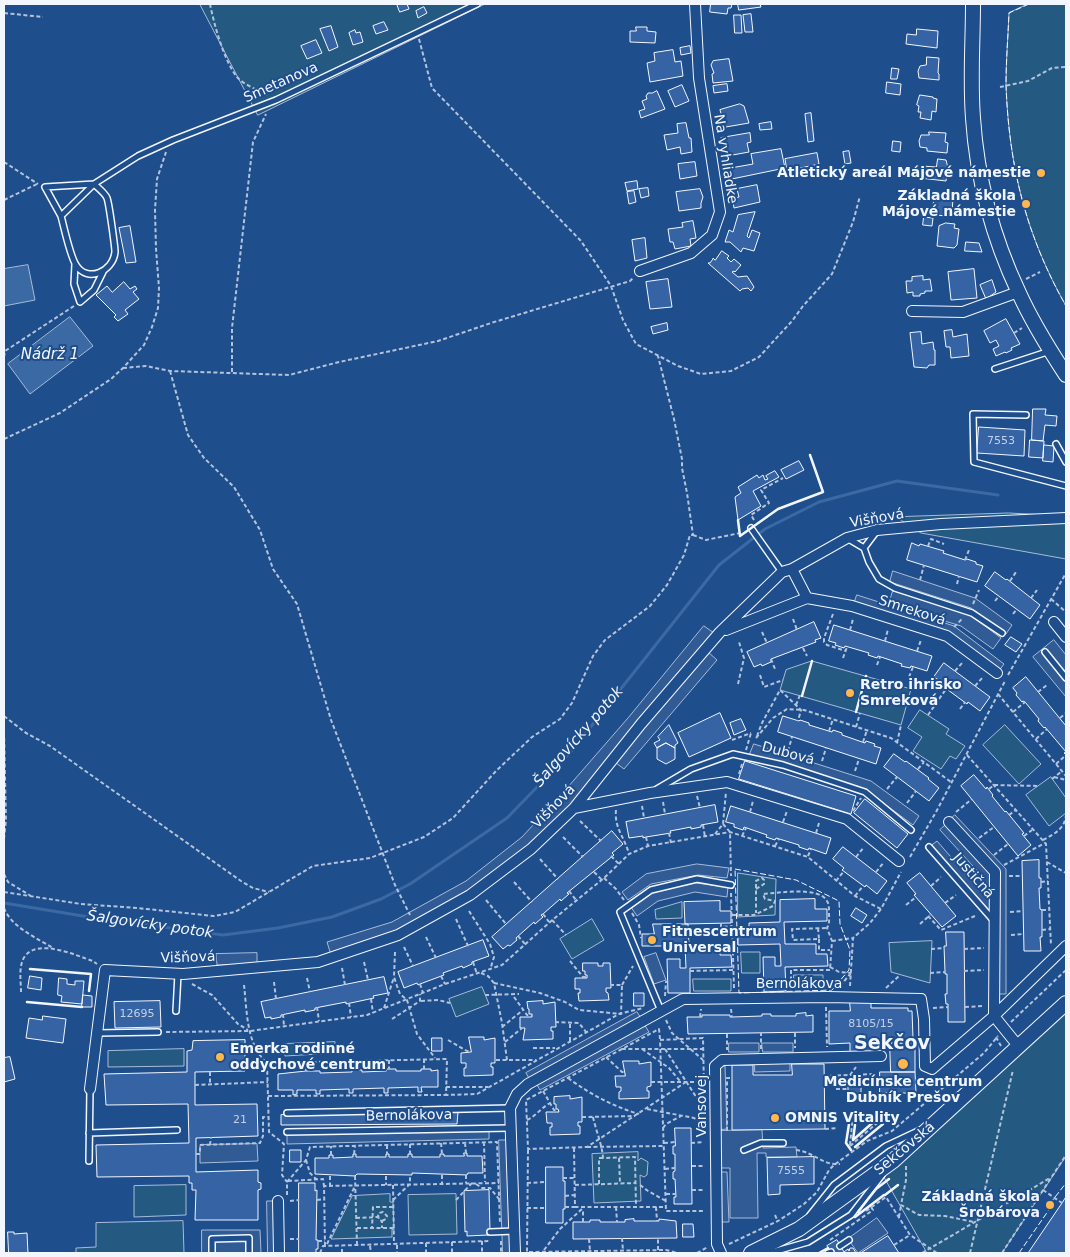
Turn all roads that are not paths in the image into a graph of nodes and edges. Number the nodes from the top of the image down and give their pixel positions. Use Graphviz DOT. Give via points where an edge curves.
graph roads {
  1 [pos="477,4"];
  2 [pos="695,4"];
  3 [pos="973,4"];
  4 [pos="94,184"];
  5 [pos="61,216"];
  6 [pos="75,264"];
  7 [pos="640,271"];
  8 [pos="103,272"];
  9 [pos="1018,292"];
  10 [pos="912,311"];
  11 [pos="1051,351"];
  12 [pos="995,369"];
  13 [pos="1066,376"];
  14 [pos="1026,415"];
  15 [pos="1056,444"];
  16 [pos="1066,462"];
  17 [pos="1066,486"];
  18 [pos="1066,518"];
  19 [pos="751,528"];
  20 [pos="877,530"];
  21 [pos="847,538"];
  22 [pos="864,548"];
  23 [pos="787,570"];
  24 [pos="807,598"];
  25 [pos="1054,622"];
  26 [pos="720,632"];
  27 [pos="1002,633"];
  28 [pos="1066,637"];
  29 [pos="1045,652"];
  30 [pos="997,673"];
  31 [pos="1066,678"];
  32 [pos="650,793"];
  33 [pos="574,808"];
  34 [pos="949,822"];
  35 [pos="911,830"];
  36 [pos="930,847"];
  37 [pos="904,862"];
  38 [pos="731,885"];
  39 [pos="996,924"];
  40 [pos="1066,946"];
  41 [pos="178,974"];
  42 [pos="1066,1003"];
  43 [pos="176,1011"];
  44 [pos="663,1015"];
  45 [pos="994,1016"];
  46 [pos="97,1032"];
  47 [pos="158,1032"];
  48 [pos="1019,1047"];
  49 [pos="881,1056"];
  50 [pos="90,1088"];
  51 [pos="510,1108"];
  52 [pos="287,1112"];
  53 [pos="938,1121"];
  54 [pos="511,1128"];
  55 [pos="177,1130"];
  56 [pos="287,1132"];
  57 [pos="89,1133"];
  58 [pos="783,1143"];
  59 [pos="744,1150"];
  60 [pos="898,1156"];
  61 [pos="89,1161"];
  62 [pos="278,1201"];
  63 [pos="799,1228"];
  64 [pos="514,1231"];
  65 [pos="490,1232"];
  66 [pos="849,1240"];
  67 [pos="840,1246"];
  68 [pos="720,1251"];
  69 [pos="212,1253"];
  70 [pos="249,1253"];
  71 [pos="279,1253"];
  72 [pos="515,1253"];
  73 [pos="750,1253"];
  74 [pos="768,1253"];
  1 -- 4 [label="lane, Smetanova" via="273,101 138,156"];
  2 -- 7 [label="street, Na vyhliadke" via="699,78 720,212 712,236 691,253"];
  3 -- 9 [label="street" via="973,117 981,184 992,224"];
  4 -- 5 [label="lane, Smetanova"];
  4 -- 5 [label="lane" via="45,187"];
  4 -- 8 [label="lane" via="107,197 115,253"];
  5 -- 6 [label="lane"];
  6 -- 8 [label="lane" via="93,275"];
  6 -- 8 [label="lane" via="74,284 80,302 94,290"];
  9 -- 10 [label="street" via="963,312"];
  9 -- 11 [label="street"];
  11 -- 12 [label="lane"];
  11 -- 13 [label="street"];
  14 -- 17 [label="lane" via="973,414 974,462"];
  15 -- 16 [label="lane"];
  18 -- 20 [label="street, Višňová"];
  19 -- 23 [label="lane"];
  20 -- 21 [label="street, Višňová"];
  20 -- 22 [label="lane"];
  21 -- 22 [label="lane"];
  21 -- 23 [label="street, Višňová"];
  22 -- 27 [label="lane, Smreková" via="879,578 894,588 968,612"];
  23 -- 24 [label="street"];
  23 -- 26 [label="street, Višňová"];
  24 -- 26 [label="street"];
  24 -- 30 [label="street, Smreková" via="852,606 947,636"];
  25 -- 28 [label="street"];
  26 -- 33 [label="street, Višňová"];
  29 -- 31 [label="lane"];
  32 -- 33 [label="street, Dubová"];
  32 -- 35 [label="lane, Dubová" via="691,769 733,754 783,765 865,792"];
  32 -- 37 [label="street, Dubová" via="727,782 848,820"];
  33 -- 41 [label="street, Višňová" via="531,849 478,890 398,935 318,962"];
  34 -- 39 [label="street, Justičná" via="995,872"];
  36 -- 39 [label="lane, Justičná"];
  38 -- 44 [label="lane" via="697,879 651,890 620,912"];
  39 -- 45 [label="street, Justičná"];
  40 -- 45 [label="street"];
  41 -- 43 [label="lane"];
  41 -- 46 [label="street, Višňová" via="105,970"];
  42 -- 48 [label="street, Sekčovská"];
  44 -- 45 [label="street, Bernolákova" via="683,999 920,999 925,1066 932,1069"];
  44 -- 51 [label="street, Bernolákova" via="528,1084 517,1094"];
  45 -- 48 [label="street"];
  46 -- 47 [label="lane"];
  46 -- 50 [label="street"];
  48 -- 53 [label="street, Sekčovská"];
  49 -- 68 [label="street, Vansovej" via="722,1060 715,1066 717,1244"];
  50 -- 57 [label="lane"];
  51 -- 52 [label="lane, Bernolákova"];
  51 -- 54 [label="street"];
  53 -- 60 [label="street, Sekčovská"];
  53 -- 63 [label="lane" via="886,1146 834,1184"];
  54 -- 56 [label="lane, Bernolákova"];
  54 -- 64 [label="street"];
  55 -- 57 [label="lane"];
  57 -- 61 [label="lane"];
  58 -- 59 [label="lane" via="761,1143"];
  60 -- 63 [label="street, Sekčovská"];
  60 -- 74 [label="lane" via="851,1215 808,1242"];
  62 -- 71 [label="street"];
  63 -- 73 [label="street, Sekčovská"];
  64 -- 65 [label="lane"];
  64 -- 72 [label="street"];
  66 -- 67 [label="lane"];
  69 -- 70 [label="lane" via="212,1238 249,1238"];
}
